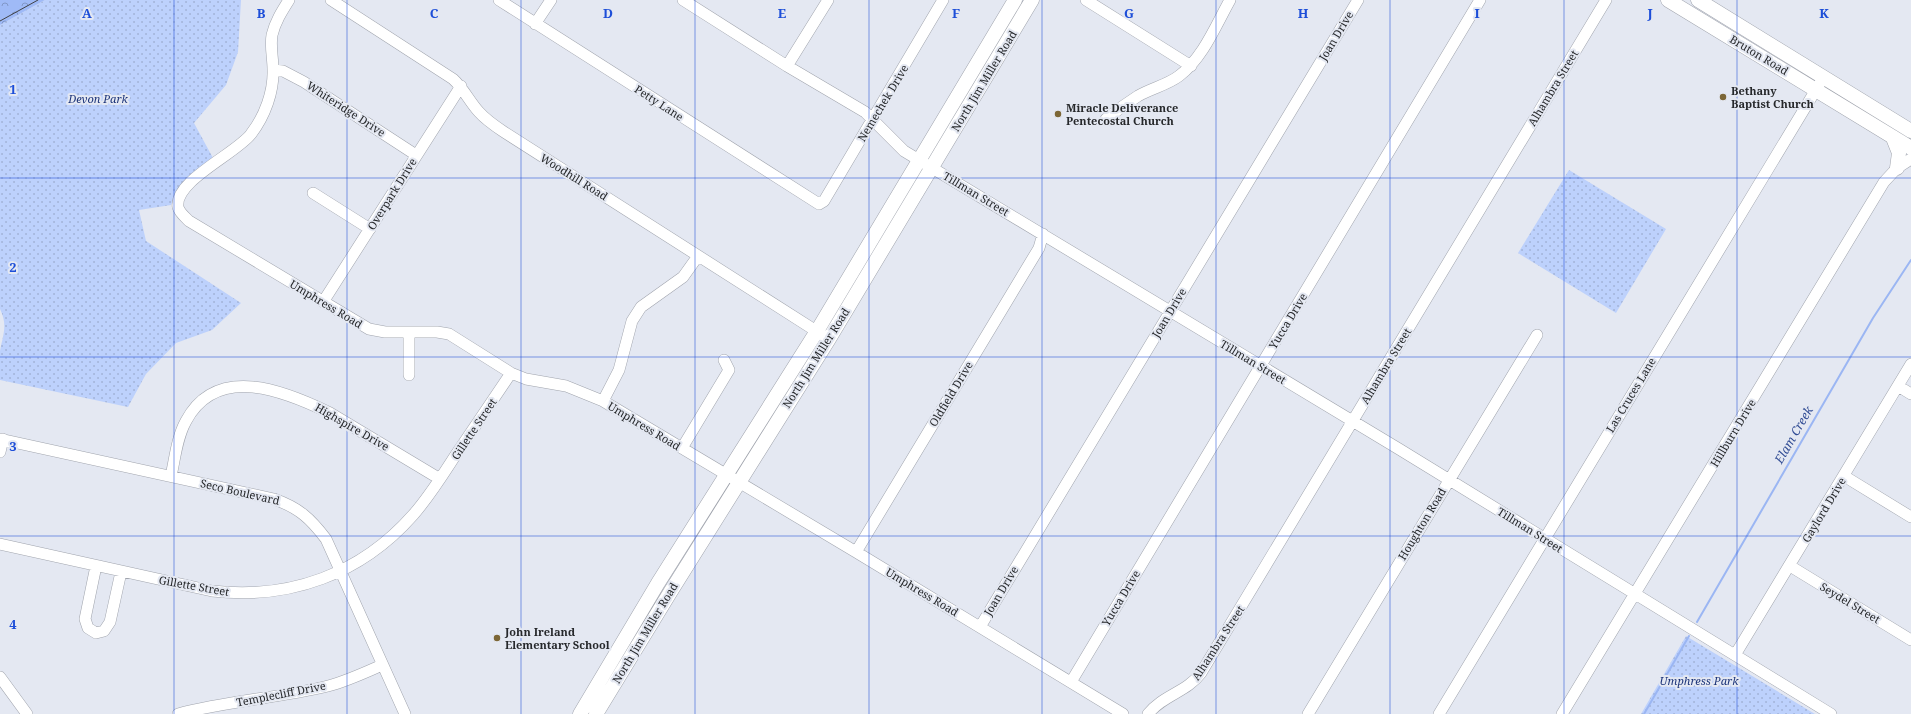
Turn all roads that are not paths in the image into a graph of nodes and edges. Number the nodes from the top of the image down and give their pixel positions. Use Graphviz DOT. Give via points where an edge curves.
graph roads {
  1 [pos="289,0"];
  2 [pos="331,0"];
  3 [pos="499,0"];
  4 [pos="551,0"];
  5 [pos="684,0"];
  6 [pos="828,0"];
  7 [pos="943,0"];
  8 [pos="1015,0"];
  9 [pos="1032,0"];
  10 [pos="1086,0"];
  11 [pos="1230,0"];
  12 [pos="1358,0"];
  13 [pos="1480,0"];
  14 [pos="1606,0"];
  15 [pos="1698,0"];
  16 [pos="1674,2"];
  17 [pos="535,24"];
  18 [pos="787,66"];
  19 [pos="1191,66"];
  20 [pos="273,70"];
  21 [pos="1823,76"];
  22 [pos="461,86"];
  23 [pos="1815,90"];
  24 [pos="873,120"];
  25 [pos="1106,120"];
  26 [pos="1911,131"];
  27 [pos="1893,138"];
  28 [pos="1911,148"];
  29 [pos="416,155"];
  30 [pos="920,159"];
  31 [pos="1911,159"];
  32 [pos="932,167"];
  33 [pos="1897,168"];
  34 [pos="313,193"];
  35 [pos="820,203"];
  36 [pos="370,229"];
  37 [pos="1043,234"];
  38 [pos="698,256"];
  39 [pos="323,302"];
  40 [pos="1170,311"];
  41 [pos="817,331"];
  42 [pos="409,332"];
  43 [pos="1537,335"];
  44 [pos="829,339"];
  45 [pos="724,360"];
  46 [pos="1911,364"];
  47 [pos="1261,366"];
  48 [pos="511,373"];
  49 [pos="409,375"];
  50 [pos="1898,386"];
  51 [pos="1911,394"];
  52 [pos="602,401"];
  53 [pos="1353,422"];
  54 [pos="1,439"];
  55 [pos="682,448"];
  56 [pos="0,452"];
  57 [pos="171,476"];
  58 [pos="1844,476"];
  59 [pos="440,479"];
  60 [pos="732,479"];
  61 [pos="1449,480"];
  62 [pos="1911,517"];
  63 [pos="1545,539"];
  64 [pos="0,544"];
  65 [pos="856,552"];
  66 [pos="96,566"];
  67 [pos="1790,566"];
  68 [pos="341,571"];
  69 [pos="122,572"];
  70 [pos="658,583"];
  71 [pos="671,591"];
  72 [pos="1635,594"];
  73 [pos="980,627"];
  74 [pos="1911,640"];
  75 [pos="1736,655"];
  76 [pos="382,665"];
  77 [pos="1071,682"];
  78 [pos="2,684"];
  79 [pos="27,714"];
  80 [pos="178,714"];
  81 [pos="405,714"];
  82 [pos="580,714"];
  83 [pos="596,714"];
  84 [pos="1123,714"];
  85 [pos="1148,714"];
  86 [pos="1308,714"];
  87 [pos="1439,714"];
  88 [pos="1562,714"];
  89 [pos="1831,714"];
  1 -- 20 [label="street, Umphress Road" via="272,36"];
  2 -- 22 [label="street, Woodhill Road"];
  3 -- 17 [label="street, Petty Lane"];
  4 -- 17 [label="street"];
  5 -- 18 [label="street, Tillman Street"];
  6 -- 18 [label="street"];
  7 -- 24 [label="street, Nemechek Drive"];
  8 -- 30 [label="main road, North Jim Miller Road"];
  9 -- 32 [label="main road, North Jim Miller Road"];
  10 -- 19 [label="street"];
  11 -- 19 [label="street"];
  12 -- 40 [label="street, Joan Drive"];
  13 -- 47 [label="street, Yucca Drive"];
  14 -- 53 [label="street, Alhambra Street"];
  15 -- 21 [label="main road, Bruton Road"];
  16 -- 23 [label="main road, Bruton Road"];
  17 -- 35 [label="street, Petty Lane" via="812,201"];
  18 -- 24 [label="street, Tillman Street" via="865,112"];
  19 -- 25 [label="street" via="1180,76 1139,96"];
  20 -- 29 [label="street, Whiteridge Drive" via="283,71 304,82"];
  20 -- 39 [label="street, Umphress Road" via="267,103 252,133 241,145 193,179 183,190 178,207 182,215"];
  21 -- 23 [label="street, Las Cruces Lane"];
  21 -- 26 [label="main road, Bruton Road"];
  22 -- 29 [label="street, Overpark Drive"];
  22 -- 38 [label="street, Woodhill Road" via="488,122"];
  23 -- 27 [label="main road, Bruton Road"];
  23 -- 63 [label="street, Las Cruces Lane"];
  24 -- 30 [label="street, Tillman Street" via="899,147"];
  24 -- 35 [label="street, Nemechek Drive" via="824,201"];
  27 -- 28 [label="main road, Bruton Road"];
  27 -- 33 [label="main road" via="1899,153"];
  29 -- 36 [label="street, Overpark Drive"];
  30 -- 32 [label="street, Tillman Street"];
  30 -- 41 [label="main road, North Jim Miller Road"];
  31 -- 33 [label="street, Hillburn Drive"];
  32 -- 37 [label="street, Tillman Street"];
  32 -- 44 [label="main road, North Jim Miller Road"];
  33 -- 72 [label="street, Hillburn Drive" via="1884,182"];
  34 -- 36 [label="street"];
  36 -- 39 [label="street, Overpark Drive"];
  37 -- 40 [label="street, Tillman Street"];
  37 -- 65 [label="street, Oldfield Drive" via="1039,248"];
  38 -- 41 [label="street, Woodhill Road"];
  38 -- 52 [label="street" via="683,276 641,307 632,321 619,370"];
  39 -- 42 [label="street, Umphress Road" via="369,329"];
  40 -- 47 [label="street, Tillman Street"];
  40 -- 73 [label="street, Joan Drive"];
  41 -- 44 [label="street, Woodhill Road"];
  41 -- 60 [label="main road, North Jim Miller Road"];
  42 -- 48 [label="street, Umphress Road" via="449,334"];
  42 -- 49 [label="street"];
  43 -- 61 [label="street, Houghton Road"];
  44 -- 60 [label="main road, North Jim Miller Road"];
  45 -- 55 [label="street" via="729,370"];
  46 -- 50 [label="street, Gaylord Drive"];
  47 -- 53 [label="street, Tillman Street"];
  47 -- 77 [label="street, Yucca Drive"];
  48 -- 52 [label="street, Umphress Road" via="526,379 566,386"];
  48 -- 59 [label="street, Gillette Street"];
  50 -- 51 [label="street"];
  50 -- 58 [label="street, Gaylord Drive"];
  52 -- 55 [label="street, Umphress Road"];
  53 -- 61 [label="street, Tillman Street"];
  53 -- 85 [label="street, Alhambra Street" via="1201,673 1191,684 1161,701"];
  54 -- 56 [label="street"];
  54 -- 57 [label="street, Seco Boulevard"];
  55 -- 60 [label="street, Umphress Road"];
  57 -- 59 [label="street, Highspire Drive" via="180,434 194,408 211,394 222,389 244,386 312,404"];
  57 -- 68 [label="street, Seco Boulevard" via="274,499 298,509 326,539"];
  58 -- 62 [label="street"];
  58 -- 67 [label="street, Gaylord Drive"];
  59 -- 68 [label="street, Gillette Street" via="401,528 369,554"];
  60 -- 65 [label="street, Umphress Road"];
  60 -- 70 [label="main road, North Jim Miller Road"];
  60 -- 71 [label="main road, North Jim Miller Road"];
  61 -- 63 [label="street, Tillman Street"];
  61 -- 86 [label="street, Houghton Road"];
  63 -- 72 [label="street, Tillman Street"];
  63 -- 87 [label="street, Las Cruces Lane"];
  64 -- 66 [label="street, Gillette Street"];
  65 -- 73 [label="street, Umphress Road"];
  66 -- 69 [label="street, Gillette Street"];
  66 -- 69 [label="street" via="85,619 88,628 96,633 104,631 110,622"];
  67 -- 74 [label="street, Seydel Street"];
  67 -- 75 [label="street, Gaylord Drive"];
  68 -- 69 [label="street, Gillette Street" via="281,590 235,593 212,591"];
  68 -- 76 [label="street, Seco Boulevard"];
  70 -- 71 [label="main road"];
  70 -- 82 [label="main road, North Jim Miller Road"];
  71 -- 83 [label="main road, North Jim Miller Road"];
  72 -- 75 [label="street, Tillman Street"];
  72 -- 88 [label="street, Hillburn Drive"];
  73 -- 77 [label="street, Umphress Road"];
  75 -- 89 [label="street, Tillman Street"];
  76 -- 80 [label="street, Templecliff Drive" via="327,686"];
  76 -- 81 [label="street, Seco Boulevard"];
  77 -- 84 [label="street, Umphress Road"];
  78 -- 79 [label="street"];
}
